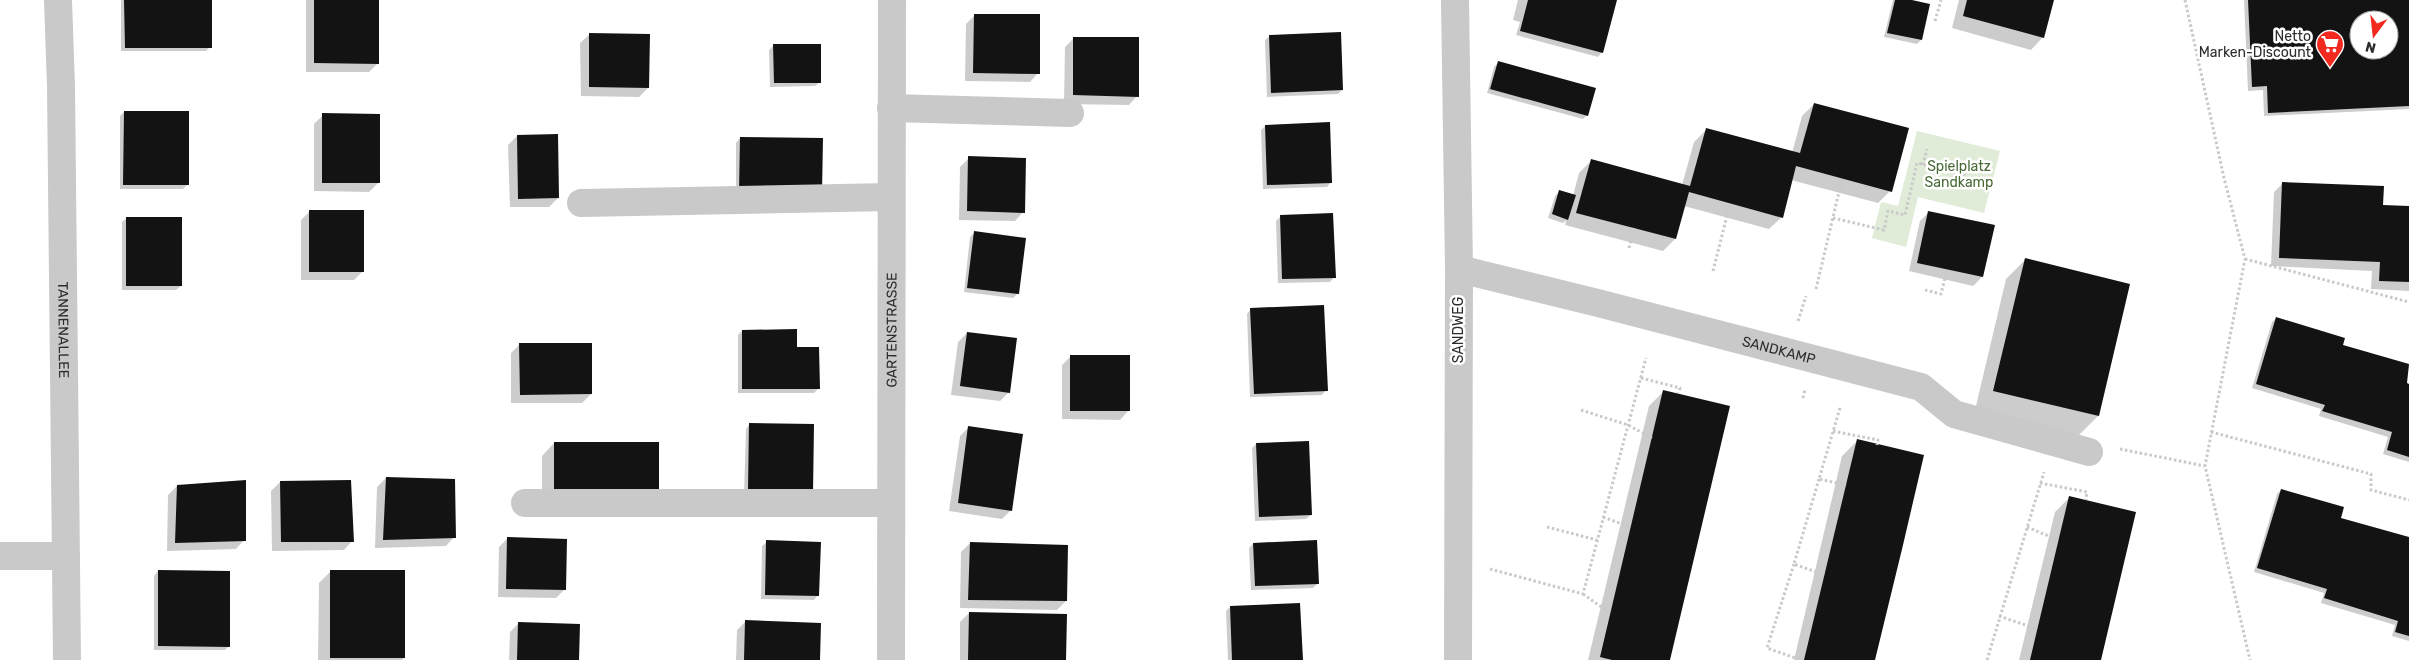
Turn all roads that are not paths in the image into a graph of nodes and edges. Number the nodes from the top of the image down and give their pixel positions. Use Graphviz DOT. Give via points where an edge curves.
graph roads {
  1 [pos="58,0"];
  2 [pos="892,0"];
  3 [pos="1455,0"];
  4 [pos="892,108"];
  5 [pos="1070,113"];
  6 [pos="891,197"];
  7 [pos="581,203"];
  8 [pos="1458,270"];
  9 [pos="2100,450"];
  10 [pos="524,503"];
  11 [pos="891,503"];
  12 [pos="0,556"];
  13 [pos="66,556"];
  14 [pos="67,660"];
  15 [pos="890,660"];
  16 [pos="1458,660"];
  1 -- 13 [label="street, TANNENALLEE"];
  2 -- 4 [label="street, GARTENSTRASSE"];
  3 -- 8 [label="street, SANDWEG"];
  4 -- 5 [label="street"];
  4 -- 6 [label="street, GARTENSTRASSE"];
  6 -- 7 [label="street"];
  6 -- 11 [label="street, GARTENSTRASSE"];
  8 -- 9 [label="street, SANDKAMP" via="1598,302 1921,387 1954,414"];
  8 -- 16 [label="street, SANDWEG"];
  10 -- 11 [label="street"];
  11 -- 15 [label="street, GARTENSTRASSE"];
  12 -- 13 [label="street"];
  13 -- 14 [label="street, TANNENALLEE"];
}
